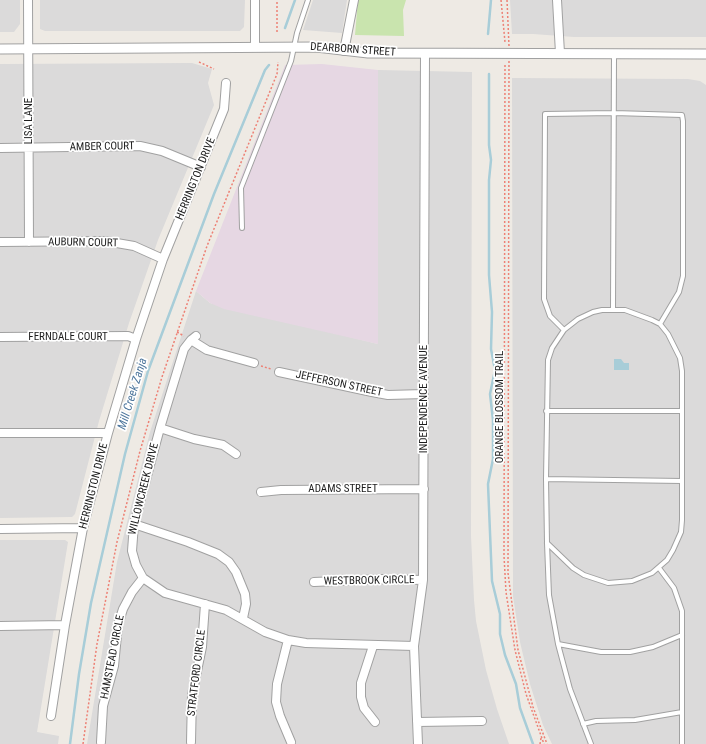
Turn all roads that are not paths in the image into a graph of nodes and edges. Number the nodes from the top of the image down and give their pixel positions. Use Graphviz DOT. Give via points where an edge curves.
graph roads {
  1 [pos="28,0"];
  2 [pos="256,0"];
  3 [pos="308,0"];
  4 [pos="354,0"];
  5 [pos="557,0"];
  6 [pos="255,47"];
  7 [pos="294,47"];
  8 [pos="0,49"];
  9 [pos="28,49"];
  10 [pos="344,51"];
  11 [pos="425,53"];
  12 [pos="560,53"];
  13 [pos="614,54"];
  14 [pos="706,54"];
  15 [pos="226,83"];
  16 [pos="614,113"];
  17 [pos="0,148"];
  18 [pos="29,148"];
  19 [pos="201,167"];
  20 [pos="242,228"];
  21 [pos="0,242"];
  22 [pos="29,242"];
  23 [pos="163,259"];
  24 [pos="613,309"];
  25 [pos="660,324"];
  26 [pos="564,330"];
  27 [pos="0,337"];
  28 [pos="136,339"];
  29 [pos="254,363"];
  30 [pos="279,372"];
  31 [pos="424,394"];
  32 [pos="546,410"];
  33 [pos="682,411"];
  34 [pos="160,428"];
  35 [pos="0,433"];
  36 [pos="108,433"];
  37 [pos="236,454"];
  38 [pos="546,479"];
  39 [pos="682,481"];
  40 [pos="424,489"];
  41 [pos="261,492"];
  42 [pos="134,524"];
  43 [pos="83,528"];
  44 [pos="0,529"];
  45 [pos="547,542"];
  46 [pos="659,568"];
  47 [pos="143,578"];
  48 [pos="424,580"];
  49 [pos="314,582"];
  50 [pos="205,604"];
  51 [pos="243,618"];
  52 [pos="65,625"];
  53 [pos="0,626"];
  54 [pos="682,635"];
  55 [pos="288,640"];
  56 [pos="558,644"];
  57 [pos="372,646"];
  58 [pos="414,646"];
  59 [pos="682,712"];
  60 [pos="50,716"];
  61 [pos="482,721"];
  62 [pos="375,722"];
  63 [pos="417,722"];
  64 [pos="583,724"];
  65 [pos="101,742"];
  66 [pos="191,742"];
  67 [pos="291,742"];
  68 [pos="418,744"];
  69 [pos="591,744"];
  70 [pos="682,744"];
  1 -- 9 [label="street, LISA LANE"];
  2 -- 6 [label="street"];
  3 -- 7 [label="lane"];
  4 -- 10 [label="street"];
  5 -- 12 [label="street"];
  6 -- 7 [label="street, DEARBORN STREET"];
  6 -- 9 [label="street, DEARBORN STREET"];
  7 -- 10 [label="street, DEARBORN STREET"];
  7 -- 20 [label="lane" via="291,61 241,188"];
  8 -- 9 [label="street, DEARBORN STREET"];
  9 -- 18 [label="street, LISA LANE"];
  10 -- 11 [label="street, DEARBORN STREET"];
  11 -- 12 [label="street, DEARBORN STREET"];
  11 -- 31 [label="street, INDEPENDENCE AVENUE"];
  12 -- 13 [label="street, DEARBORN STREET"];
  13 -- 14 [label="street, DEARBORN STREET"];
  13 -- 16 [label="lane"];
  15 -- 19 [label="street, HERRINGTON DRIVE" via="224,109"];
  16 -- 24 [label="lane"];
  16 -- 25 [label="lane" via="682,115 682,285"];
  16 -- 26 [label="lane" via="545,114 544,299 550,316"];
  17 -- 18 [label="street, AMBER COURT"];
  18 -- 19 [label="street, AMBER COURT" via="140,146 162,151"];
  18 -- 22 [label="street, LISA LANE"];
  19 -- 23 [label="street, HERRINGTON DRIVE"];
  21 -- 22 [label="street, AUBURN COURT"];
  22 -- 23 [label="street, AUBURN COURT" via="122,243"];
  23 -- 28 [label="street, HERRINGTON DRIVE"];
  24 -- 25 [label="lane" via="638,314"];
  24 -- 26 [label="lane" via="586,315"];
  25 -- 33 [label="lane" via="680,358"];
  26 -- 32 [label="lane" via="554,343 548,360"];
  27 -- 28 [label="street, FERNDALE COURT" via="128,336"];
  28 -- 36 [label="street, HERRINGTON DRIVE"];
  29 -- 34 [label="street, WILLOWCREEK DRIVE" via="207,350 194,338 184,349"];
  30 -- 31 [label="street, JEFFERSON STREET" via="388,395"];
  31 -- 40 [label="street, INDEPENDENCE AVENUE"];
  32 -- 33 [label="lane"];
  32 -- 38 [label="lane"];
  33 -- 39 [label="lane"];
  34 -- 37 [label="street" via="223,445"];
  34 -- 42 [label="street, WILLOWCREEK DRIVE"];
  35 -- 36 [label="street"];
  36 -- 43 [label="street, HERRINGTON DRIVE"];
  38 -- 39 [label="lane"];
  38 -- 45 [label="lane"];
  39 -- 46 [label="lane" via="681,532 673,550"];
  40 -- 41 [label="street, ADAMS STREET"];
  40 -- 48 [label="street, INDEPENDENCE AVENUE"];
  42 -- 47 [label="street, WILLOWCREEK DRIVE" via="132,552"];
  42 -- 51 [label="street" via="176,537 218,554 229,562 245,594"];
  43 -- 44 [label="street"];
  43 -- 52 [label="street, HERRINGTON DRIVE"];
  45 -- 46 [label="lane" via="573,568 597,580 620,583 632,581"];
  45 -- 56 [label="lane" via="549,595"];
  46 -- 54 [label="lane" via="677,593 682,612"];
  47 -- 50 [label="street, WILLOWCREEK DRIVE" via="165,594"];
  47 -- 65 [label="street, HAMSTEAD CIRCLE" via="132,592 118,625 114,666 104,706"];
  48 -- 49 [label="street, WESTBROOK CIRCLE"];
  48 -- 58 [label="street, INDEPENDENCE AVENUE"];
  50 -- 51 [label="street, WILLOWCREEK DRIVE"];
  50 -- 66 [label="street, STRATFORD CIRCLE" via="202,647 192,695"];
  51 -- 55 [label="street, WILLOWCREEK DRIVE" via="265,632"];
  52 -- 53 [label="street"];
  52 -- 60 [label="street, HERRINGTON DRIVE"];
  54 -- 56 [label="lane" via="653,647 630,652 601,652"];
  54 -- 59 [label="lane"];
  55 -- 57 [label="street, WILLOWCREEK DRIVE"];
  55 -- 67 [label="street" via="277,684 276,702"];
  56 -- 64 [label="lane"];
  57 -- 58 [label="street, WILLOWCREEK DRIVE"];
  57 -- 62 [label="street" via="361,683 361,697 364,708"];
  58 -- 63 [label="street, INDEPENDENCE AVENUE"];
  59 -- 64 [label="lane" via="635,720"];
  59 -- 70 [label="lane"];
  61 -- 63 [label="street"];
  63 -- 68 [label="street, INDEPENDENCE AVENUE"];
  64 -- 69 [label="lane"];
}
